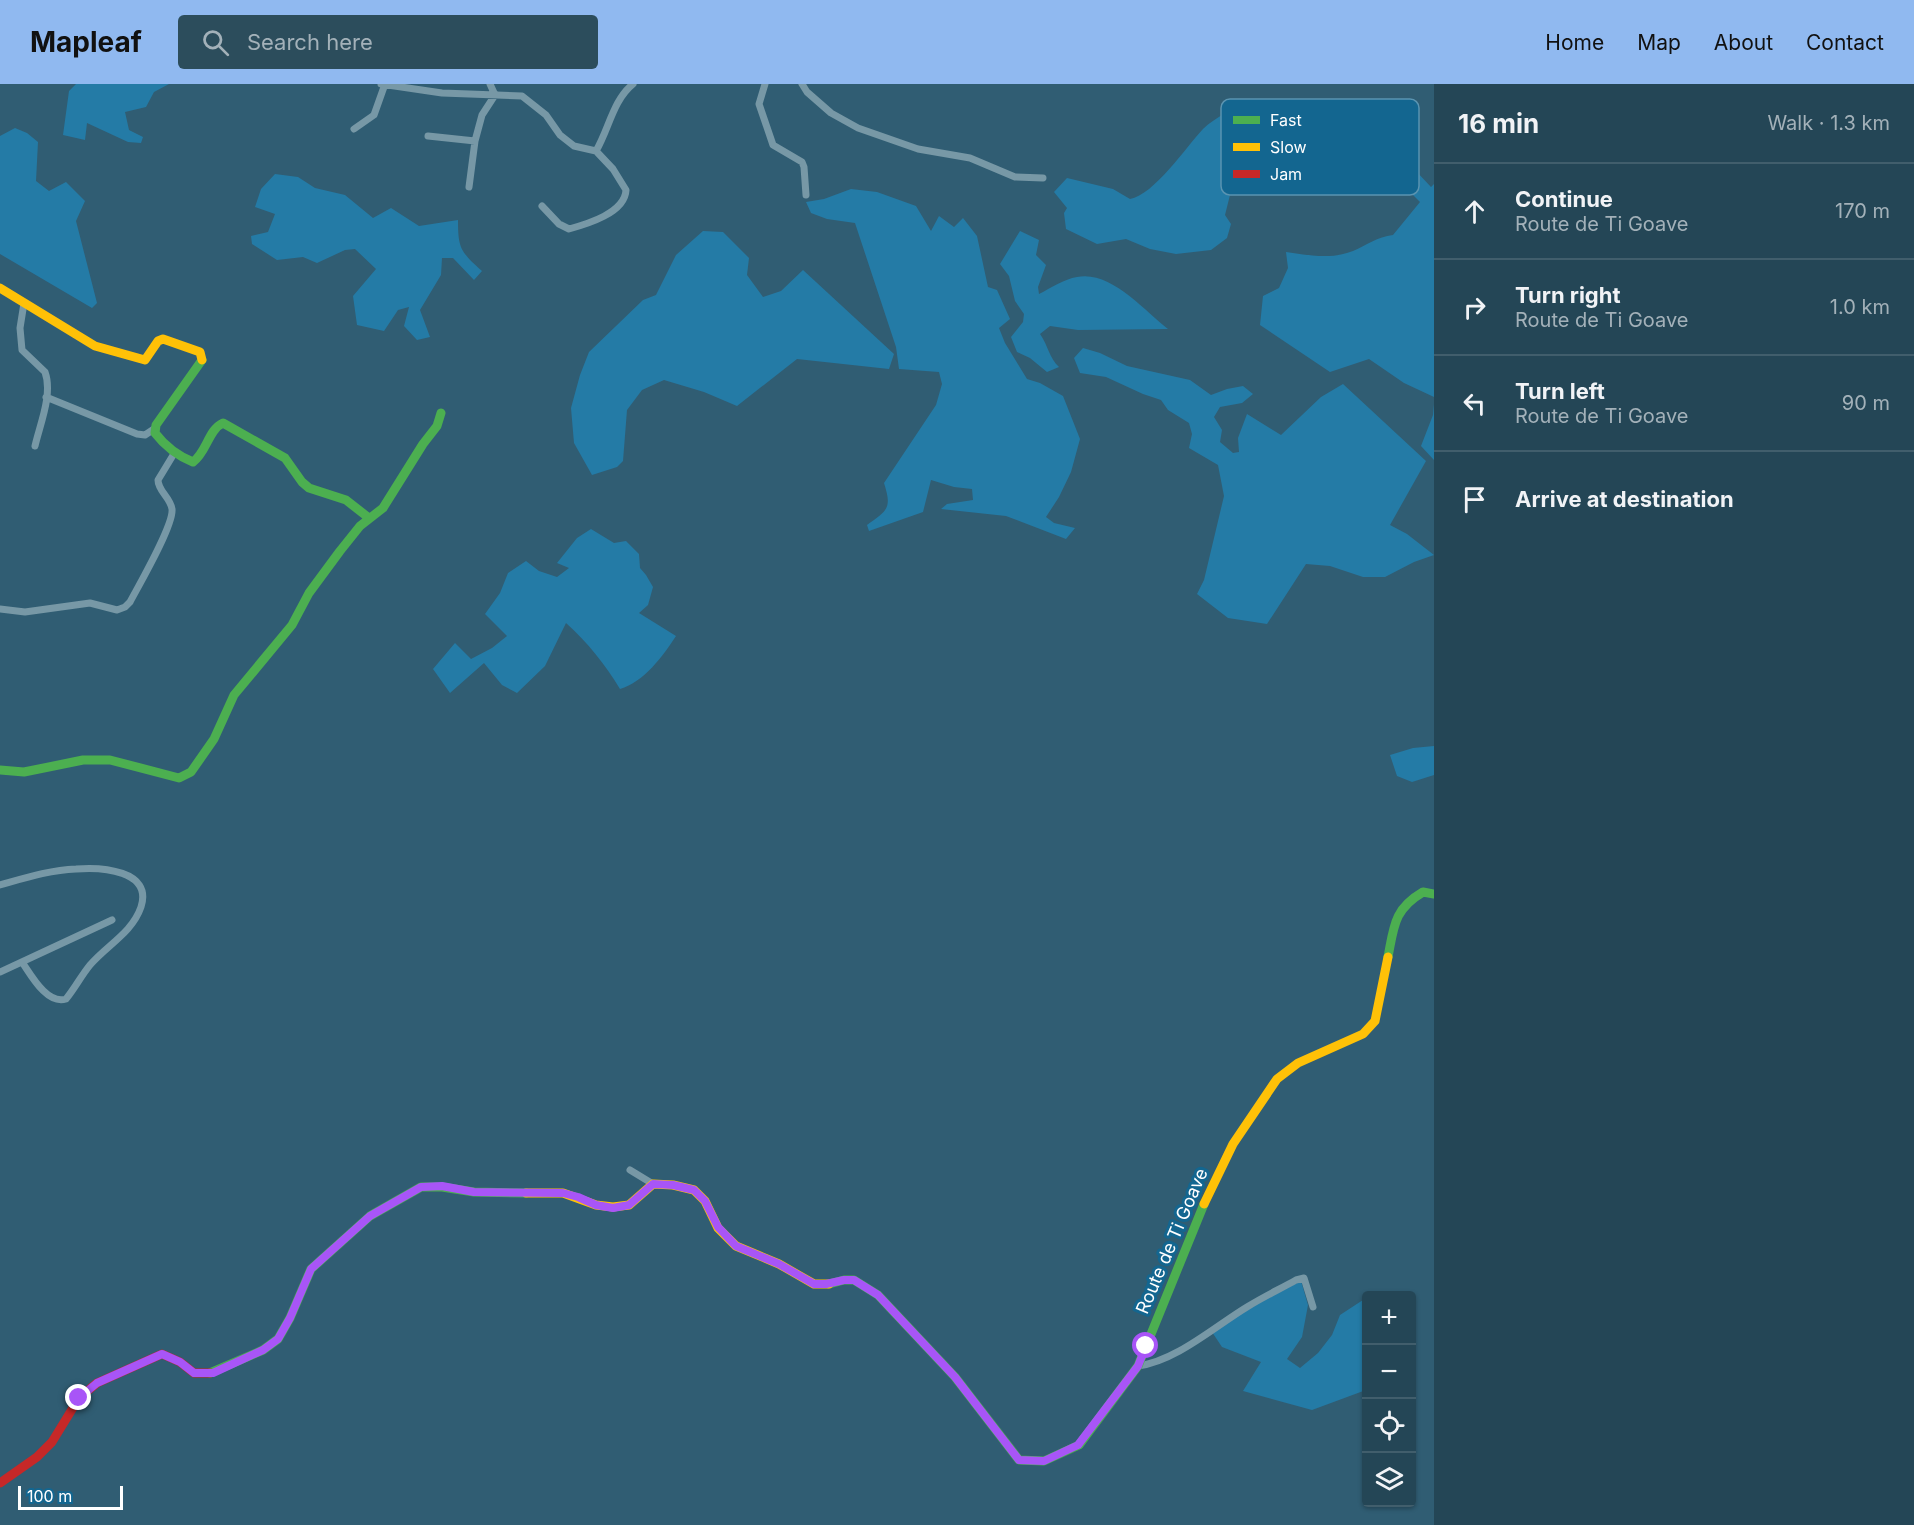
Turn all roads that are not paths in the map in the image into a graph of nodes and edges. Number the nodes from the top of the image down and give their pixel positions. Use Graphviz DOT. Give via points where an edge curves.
graph roads {
  1 [pos="383,84"];
  2 [pos="490,84"];
  3 [pos="633,84"];
  4 [pos="765,84"];
  5 [pos="802,84"];
  6 [pos="495,95"];
  7 [pos="354,129"];
  8 [pos="428,136"];
  9 [pos="475,141"];
  10 [pos="596,151"];
  11 [pos="1043,178"];
  12 [pos="469,187"];
  13 [pos="806,195"];
  14 [pos="542,206"];
  15 [pos="0,288"];
  16 [pos="24,303"];
  17 [pos="46,398"];
  18 [pos="441,413"];
  19 [pos="154,429"];
  20 [pos="35,446"];
  21 [pos="175,453"];
  22 [pos="369,518"];
  23 [pos="0,609"];
  24 [pos="0,770"];
  25 [pos="0,885"];
  26 [pos="1434,894"];
  27 [pos="112,920"];
  28 [pos="22,962"];
  29 [pos="0,972"];
  30 [pos="630,1170"];
  31 [pos="653,1184"];
  32 [pos="1313,1307"];
  33 [pos="1138,1366"];
  34 [pos="0,1483"];
  1 -- 6 [label="street" via="442,93"];
  1 -- 7 [label="street" via="374,115"];
  2 -- 6 [label="street"];
  3 -- 10 [label="street" via="620,98"];
  4 -- 13 [label="street" via="759,99 760,110 773,145 802,162"];
  5 -- 11 [label="street" via="831,113 858,128 918,149 970,158 1015,177"];
  6 -- 9 [label="street" via="482,115"];
  6 -- 10 [label="street" via="522,96 574,146"];
  8 -- 9 [label="street"];
  9 -- 12 [label="street"];
  10 -- 14 [label="street" via="626,190 608,215 569,229"];
  15 -- 16 [label="street"];
  16 -- 17 [label="street" via="22,350 45,372"];
  16 -- 19 [label="street" via="95,346 141,360 163,339 200,352 202,359"];
  17 -- 19 [label="street" via="137,434 145,435"];
  17 -- 20 [label="street"];
  18 -- 22 [label="street" via="383,508"];
  19 -- 21 [label="street"];
  21 -- 22 [label="street" via="188,462 196,461 216,426 224,423 285,458 309,488 343,498"];
  21 -- 23 [label="street" via="158,480 172,514 125,607 117,610 90,603 25,612"];
  22 -- 24 [label="street" via="309,593 292,625 234,695 214,739 191,772 178,778 110,760 83,760 24,772"];
  25 -- 28 [label="street" via="77,868 125,874 134,878 144,894 132,924 92,963 66,999 54,998 39,986"];
  26 -- 33 [label="street, Route de Ti Goave" via="1423,892 1409,900 1395,917 1375,1021 1363,1034 1298,1063 1277,1079 1233,1143 1198,1217"];
  27 -- 28 [label="street"];
  28 -- 29 [label="street"];
  30 -- 31 [label="street"];
  31 -- 33 [label="street, Route de Ti Goave" via="694,1190 736,1246 814,1284 854,1280 878,1295 955,1377 1019,1460 1044,1461 1078,1445"];
  31 -- 34 [label="street" via="629,1205 613,1208 563,1193 421,1187 370,1216 311,1269 278,1339 263,1350 213,1373 194,1373 162,1354 97,1383 79,1398 52,1442"];
  32 -- 33 [label="street" via="1304,1278 1248,1306 1155,1364"];
}
